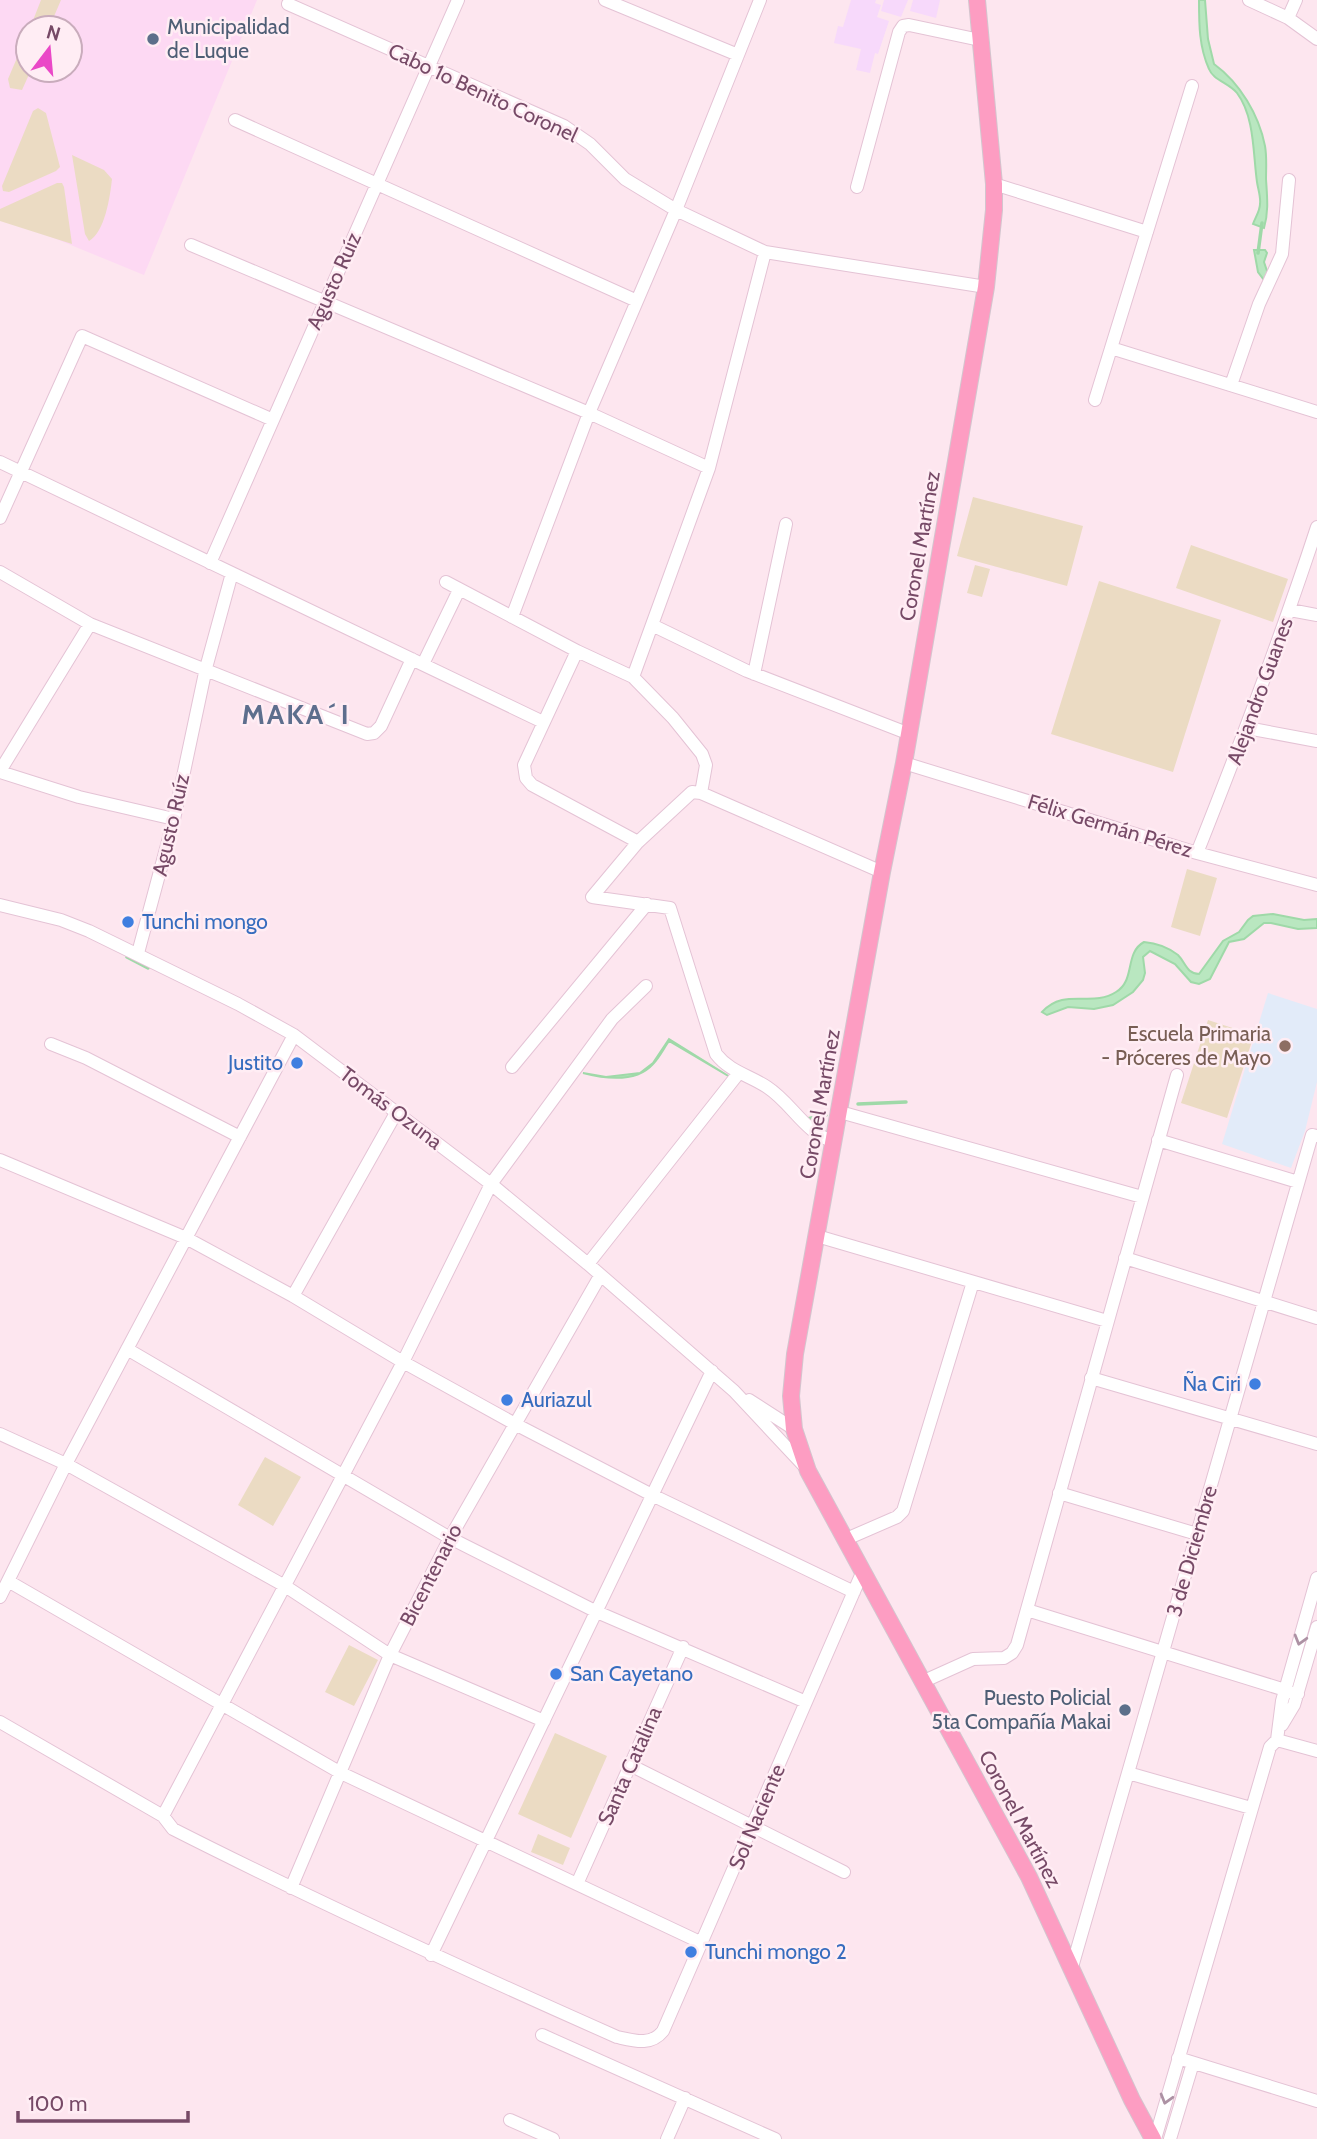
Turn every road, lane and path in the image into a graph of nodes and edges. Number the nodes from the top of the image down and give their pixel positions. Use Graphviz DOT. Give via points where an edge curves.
graph roads {
  1 [pos="457,0"];
  2 [pos="605,0"];
  3 [pos="760,0"];
  4 [pos="977,0"];
  5 [pos="1249,0"];
  6 [pos="1296,0"];
  7 [pos="288,4"];
  8 [pos="628,5"];
  9 [pos="1288,18"];
  10 [pos="1317,39"];
  11 [pos="981,40"];
  12 [pos="738,55"];
  13 [pos="428,66"];
  14 [pos="1192,86"];
  15 [pos="235,120"];
  16 [pos="1289,180"];
  17 [pos="377,184"];
  18 [pos="994,184"];
  19 [pos="857,187"];
  20 [pos="676,209"];
  21 [pos="1147,232"];
  22 [pos="191,245"];
  23 [pos="765,252"];
  24 [pos="986,287"];
  25 [pos="637,301"];
  26 [pos="325,302"];
  27 [pos="1111,348"];
  28 [pos="1231,385"];
  29 [pos="1095,400"];
  30 [pos="1317,412"];
  31 [pos="589,413"];
  32 [pos="273,420"];
  33 [pos="0,462"];
  34 [pos="709,468"];
  35 [pos="21,472"];
  36 [pos="0,519"];
  37 [pos="786,524"];
  38 [pos="1317,527"];
  39 [pos="210,563"];
  40 [pos="0,572"];
  41 [pos="232,573"];
  42 [pos="446,582"];
  43 [pos="459,590"];
  44 [pos="1290,610"];
  45 [pos="1317,615"];
  46 [pos="512,618"];
  47 [pos="90,624"];
  48 [pos="652,625"];
  49 [pos="578,651"];
  50 [pos="418,662"];
  51 [pos="206,668"];
  52 [pos="754,674"];
  53 [pos="633,677"];
  54 [pos="543,722"];
  55 [pos="1247,728"];
  56 [pos="907,733"];
  57 [pos="1317,741"];
  58 [pos="904,763"];
  59 [pos="0,772"];
  60 [pos="701,793"];
  61 [pos="174,819"];
  62 [pos="638,842"];
  63 [pos="1197,853"];
  64 [pos="882,872"];
  65 [pos="1317,885"];
  66 [pos="647,904"];
  67 [pos="1,906"];
  68 [pos="138,953"];
  69 [pos="646,986"];
  70 [pos="294,1035"];
  71 [pos="51,1044"];
  72 [pos="512,1067"];
  73 [pos="738,1074"];
  74 [pos="1177,1075"];
  75 [pos="840,1112"];
  76 [pos="396,1113"];
  77 [pos="1315,1135"];
  78 [pos="240,1137"];
  79 [pos="1158,1140"];
  80 [pos="835,1142"];
  81 [pos="0,1160"];
  82 [pos="1298,1182"];
  83 [pos="491,1184"];
  84 [pos="1142,1197"];
  85 [pos="817,1236"];
  86 [pos="186,1238"];
  87 [pos="1125,1258"];
  88 [pos="588,1264"];
  89 [pos="600,1276"];
  90 [pos="973,1282"];
  91 [pos="293,1296"];
  92 [pos="1264,1301"];
  93 [pos="1317,1318"];
  94 [pos="1107,1321"];
  95 [pos="127,1349"];
  96 [pos="403,1362"];
  97 [pos="712,1371"];
  98 [pos="1091,1378"];
  99 [pos="734,1391"];
  100 [pos="1230,1419"];
  101 [pos="515,1424"];
  102 [pos="794,1429"];
  103 [pos="0,1434"];
  104 [pos="1317,1444"];
  105 [pos="66,1464"];
  106 [pos="808,1471"];
  107 [pos="344,1475"];
  108 [pos="1059,1493"];
  109 [pos="652,1494"];
  110 [pos="1197,1534"];
  111 [pos="450,1538"];
  112 [pos="844,1539"];
  113 [pos="862,1573"];
  114 [pos="1317,1578"];
  115 [pos="8,1581"];
  116 [pos="285,1586"];
  117 [pos="854,1592"];
  118 [pos="0,1597"];
  119 [pos="1027,1610"];
  120 [pos="597,1612"];
  121 [pos="1317,1627"];
  122 [pos="683,1647"];
  123 [pos="1163,1651"];
  124 [pos="390,1655"];
  125 [pos="922,1682"];
  126 [pos="1291,1692"];
  127 [pos="806,1702"];
  128 [pos="223,1705"];
  129 [pos="544,1721"];
  130 [pos="0,1722"];
  131 [pos="1279,1734"];
  132 [pos="1317,1751"];
  133 [pos="630,1765"];
  134 [pos="341,1773"];
  135 [pos="1128,1773"];
  136 [pos="1251,1808"];
  137 [pos="163,1816"];
  138 [pos="752,1826"];
  139 [pos="486,1841"];
  140 [pos="844,1872"];
  141 [pos="576,1884"];
  142 [pos="291,1888"];
  143 [pos="702,1943"];
  144 [pos="431,1955"];
  145 [pos="1072,1967"];
  146 [pos="542,2035"];
  147 [pos="1178,2058"];
  148 [pos="1193,2063"];
  149 [pos="685,2098"];
  150 [pos="1317,2101"];
  151 [pos="510,2120"];
  152 [pos="553,2139"];
  153 [pos="667,2139"];
  154 [pos="775,2139"];
  155 [pos="1154,2139"];
  156 [pos="1170,2139"];
  1 -- 13 [label="street, Agusto Ruíz"];
  2 -- 8 [label="street"];
  3 -- 12 [label="street"];
  4 -- 11 [label="main road, Coronel Martínez"];
  5 -- 9 [label="street"];
  6 -- 9 [label="street"];
  7 -- 13 [label="street, Cabo 1o Benito Coronel"];
  8 -- 12 [label="street"];
  9 -- 10 [label="street"];
  11 -- 18 [label="main road, Coronel Martínez"];
  11 -- 19 [label="street" via="903,26"];
  12 -- 20 [label="street"];
  13 -- 17 [label="street, Agusto Ruíz"];
  13 -- 20 [label="street, Cabo 1o Benito Coronel" via="564,126 625,179"];
  14 -- 21 [label="street"];
  15 -- 17 [label="street"];
  16 -- 28 [label="street" via="1282,254"];
  17 -- 25 [label="street"];
  17 -- 26 [label="street, Agusto Ruíz"];
  18 -- 21 [label="street"];
  18 -- 24 [label="main road, Coronel Martínez"];
  20 -- 23 [label="street, Cabo 1o Benito Coronel"];
  20 -- 25 [label="street"];
  21 -- 27 [label="street"];
  22 -- 26 [label="street"];
  23 -- 24 [label="street, Cabo 1o Benito Coronel"];
  23 -- 34 [label="street"];
  24 -- 56 [label="main road, Coronel Martínez"];
  25 -- 31 [label="street"];
  26 -- 31 [label="street"];
  26 -- 32 [label="street, Agusto Ruíz"];
  27 -- 28 [label="street"];
  27 -- 29 [label="street"];
  28 -- 30 [label="street"];
  31 -- 34 [label="street"];
  31 -- 46 [label="street"];
  32 -- 35 [label="street" via="82,336"];
  32 -- 39 [label="street, Agusto Ruíz"];
  33 -- 35 [label="street"];
  34 -- 48 [label="street"];
  35 -- 36 [label="street"];
  35 -- 39 [label="street"];
  37 -- 52 [label="street"];
  38 -- 44 [label="street, Alejandro Guanes"];
  39 -- 41 [label="street"];
  40 -- 47 [label="street"];
  41 -- 50 [label="street"];
  41 -- 51 [label="street, Agusto Ruíz"];
  42 -- 43 [label="street"];
  43 -- 46 [label="street"];
  43 -- 50 [label="street"];
  44 -- 45 [label="street"];
  44 -- 55 [label="street, Alejandro Guanes"];
  46 -- 49 [label="street"];
  47 -- 51 [label="street"];
  47 -- 59 [label="street"];
  48 -- 52 [label="street"];
  48 -- 53 [label="street"];
  49 -- 53 [label="street"];
  49 -- 54 [label="street"];
  50 -- 51 [label="street" via="382,726 369,734"];
  50 -- 54 [label="street"];
  51 -- 61 [label="street, Agusto Ruíz"];
  52 -- 56 [label="street"];
  53 -- 60 [label="street" via="702,754 706,765"];
  54 -- 62 [label="street" via="524,765 526,778"];
  55 -- 57 [label="street"];
  55 -- 63 [label="street, Alejandro Guanes"];
  56 -- 58 [label="main road, Coronel Martínez"];
  58 -- 63 [label="street, Félix Germán Pérez"];
  58 -- 64 [label="main road, Coronel Martínez"];
  59 -- 61 [label="street" via="79,797"];
  60 -- 62 [label="street" via="692,792"];
  60 -- 64 [label="street"];
  61 -- 68 [label="street, Agusto Ruíz"];
  62 -- 66 [label="street" via="592,897"];
  63 -- 65 [label="street, Félix Germán Pérez"];
  64 -- 75 [label="main road, Coronel Martínez"];
  66 -- 72 [label="street"];
  66 -- 73 [label="street" via="666,906 673,912 716,1054"];
  67 -- 68 [label="street, Tomás Ozuna" via="75,925"];
  68 -- 70 [label="street, Tomás Ozuna"];
  69 -- 83 [label="street" via="612,1019"];
  70 -- 76 [label="street, Tomás Ozuna"];
  70 -- 78 [label="street"];
  71 -- 78 [label="street"];
  73 -- 80 [label="street" via="769,1088 809,1129"];
  73 -- 88 [label="street"];
  74 -- 79 [label="street"];
  75 -- 80 [label="main road, Coronel Martínez"];
  75 -- 84 [label="street"];
  76 -- 83 [label="street, Tomás Ozuna"];
  76 -- 91 [label="street"];
  77 -- 82 [label="street, 3 de Diciembre"];
  78 -- 86 [label="street"];
  79 -- 82 [label="street"];
  79 -- 84 [label="street"];
  80 -- 85 [label="main road, Coronel Martínez"];
  81 -- 86 [label="street"];
  82 -- 92 [label="street, 3 de Diciembre"];
  83 -- 88 [label="street, Tomás Ozuna"];
  83 -- 96 [label="street"];
  84 -- 87 [label="street"];
  85 -- 90 [label="street"];
  85 -- 102 [label="main road, Coronel Martínez" via="795,1354"];
  86 -- 91 [label="street"];
  86 -- 95 [label="street"];
  87 -- 92 [label="street"];
  87 -- 94 [label="street"];
  88 -- 89 [label="street, Tomás Ozuna"];
  89 -- 97 [label="street, Tomás Ozuna"];
  89 -- 101 [label="street, Bicentenario"];
  90 -- 94 [label="street"];
  90 -- 112 [label="street" via="903,1511"];
  91 -- 96 [label="street"];
  92 -- 93 [label="street"];
  92 -- 100 [label="street, 3 de Diciembre"];
  94 -- 98 [label="street"];
  95 -- 105 [label="street"];
  95 -- 107 [label="street"];
  96 -- 101 [label="street"];
  96 -- 107 [label="street"];
  97 -- 99 [label="street, Tomás Ozuna"];
  97 -- 109 [label="street"];
  98 -- 100 [label="street"];
  98 -- 108 [label="street"];
  99 -- 102 [label="street, Tomás Ozuna"];
  99 -- 106 [label="street, Tomás Ozuna"];
  100 -- 104 [label="street"];
  100 -- 110 [label="street, 3 de Diciembre"];
  101 -- 109 [label="street"];
  101 -- 111 [label="street, Bicentenario"];
  102 -- 106 [label="main road, Coronel Martínez"];
  103 -- 105 [label="street"];
  105 -- 115 [label="street"];
  105 -- 116 [label="street"];
  106 -- 112 [label="main road, Coronel Martínez"];
  107 -- 111 [label="street"];
  107 -- 116 [label="street"];
  108 -- 110 [label="street"];
  108 -- 119 [label="street"];
  109 -- 117 [label="street"];
  109 -- 120 [label="street"];
  110 -- 123 [label="street, 3 de Diciembre"];
  111 -- 120 [label="street"];
  111 -- 124 [label="street, Bicentenario"];
  112 -- 113 [label="main road, Coronel Martínez"];
  113 -- 117 [label="street, Sol Naciente"];
  113 -- 125 [label="main road, Coronel Martínez"];
  114 -- 126 [label="street, one-way"];
  115 -- 118 [label="street"];
  115 -- 128 [label="street"];
  116 -- 124 [label="street"];
  116 -- 128 [label="street"];
  117 -- 127 [label="street, Sol Naciente"];
  119 -- 123 [label="street"];
  119 -- 125 [label="street" via="1017,1646 1008,1657 973,1659"];
  120 -- 122 [label="street"];
  120 -- 129 [label="street"];
  121 -- 126 [label="street"];
  122 -- 127 [label="street"];
  122 -- 133 [label="street, Santa Catalina"];
  123 -- 126 [label="street"];
  123 -- 135 [label="street, 3 de Diciembre"];
  124 -- 129 [label="street"];
  124 -- 134 [label="street, Bicentenario"];
  125 -- 145 [label="main road, Coronel Martínez" via="1029,1877"];
  126 -- 131 [label="street"];
  127 -- 138 [label="street, Sol Naciente"];
  128 -- 134 [label="street"];
  128 -- 137 [label="street"];
  129 -- 139 [label="street"];
  130 -- 137 [label="street"];
  131 -- 132 [label="street"];
  131 -- 136 [label="street" via="1270,1746"];
  133 -- 138 [label="street"];
  133 -- 141 [label="street, Santa Catalina"];
  134 -- 139 [label="street"];
  134 -- 142 [label="street, Bicentenario"];
  135 -- 136 [label="street"];
  135 -- 145 [label="street, 3 de Diciembre"];
  136 -- 147 [label="street"];
  137 -- 142 [label="street" via="173,1829"];
  138 -- 140 [label="street"];
  138 -- 143 [label="street, Sol Naciente"];
  139 -- 141 [label="street"];
  139 -- 144 [label="street"];
  141 -- 143 [label="street"];
  142 -- 144 [label="street"];
  143 -- 144 [label="street, Sol Naciente" via="663,2031 647,2042 617,2037"];
  145 -- 155 [label="main road, Coronel Martínez"];
  146 -- 149 [label="street"];
  147 -- 148 [label="street"];
  147 -- 155 [label="street, one-way"];
  148 -- 150 [label="street"];
  148 -- 156 [label="street"];
  149 -- 153 [label="street"];
  149 -- 154 [label="street"];
  151 -- 152 [label="street"];
}
